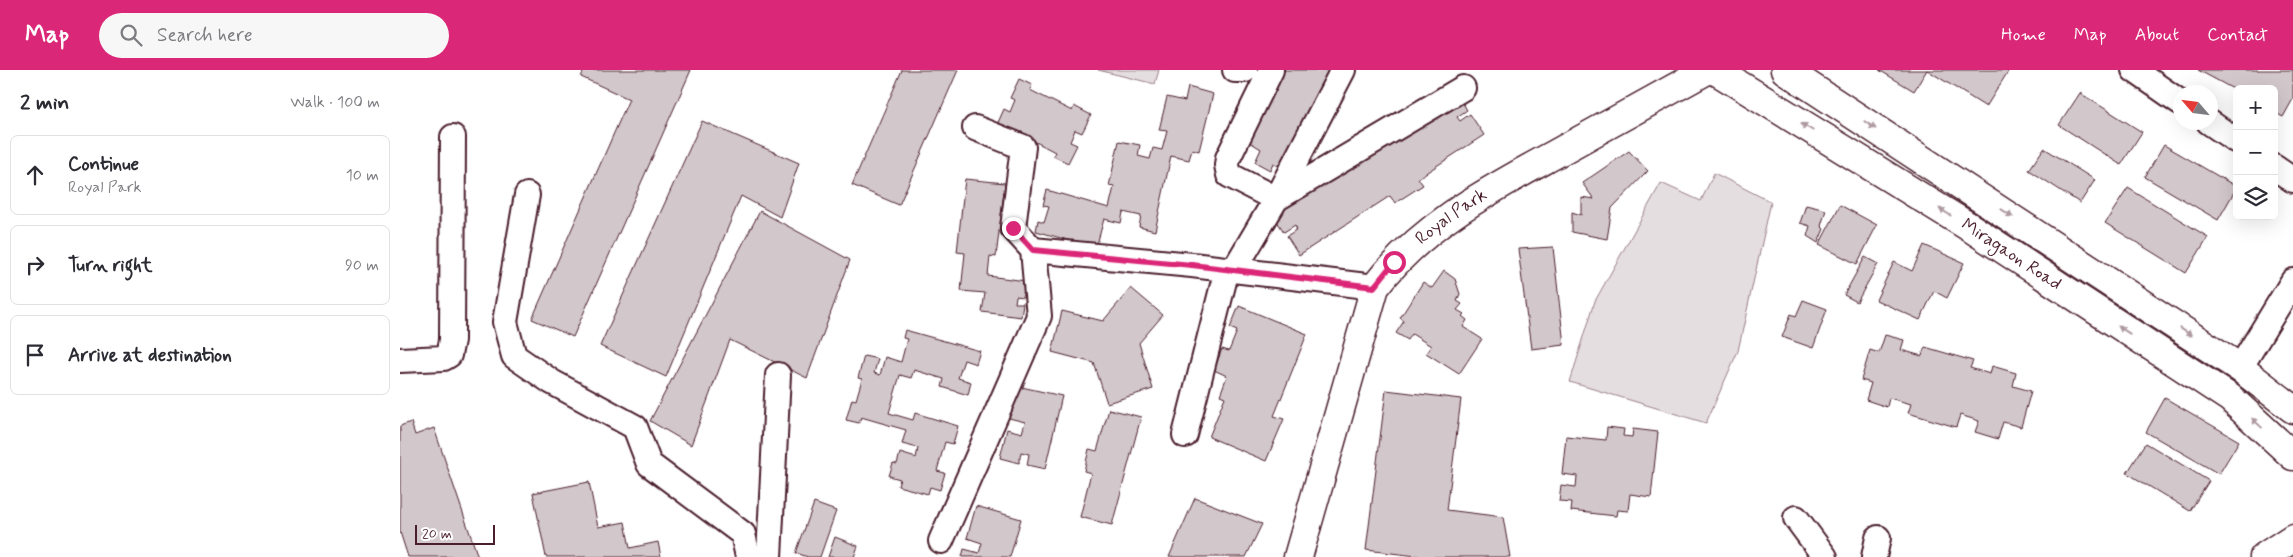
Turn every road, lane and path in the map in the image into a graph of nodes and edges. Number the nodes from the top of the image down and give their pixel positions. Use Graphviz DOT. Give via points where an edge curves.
graph roads {
  1 [pos="1235,70"];
  2 [pos="1245,70"];
  3 [pos="1271,70"];
  4 [pos="1343,70"];
  5 [pos="1708,70"];
  6 [pos="1715,70"];
  7 [pos="1785,70"];
  8 [pos="2134,70"];
  9 [pos="1463,88"];
  10 [pos="2173,97"];
  11 [pos="976,128"];
  12 [pos="2218,128"];
  13 [pos="453,137"];
  14 [pos="2233,139"];
  15 [pos="2278,171"];
  16 [pos="2293,180"];
  17 [pos="527,195"];
  18 [pos="1276,200"];
  19 [pos="1033,250"];
  20 [pos="1231,270"];
  21 [pos="2293,281"];
  22 [pos="1374,287"];
  23 [pos="400,360"];
  24 [pos="2240,368"];
  25 [pos="778,375"];
  26 [pos="2293,409"];
  27 [pos="1185,435"];
  28 [pos="2293,456"];
  29 [pos="1796,518"];
  30 [pos="2293,538"];
  31 [pos="941,541"];
  32 [pos="748,557"];
  33 [pos="769,557"];
  34 [pos="1298,557"];
  35 [pos="1825,557"];
  36 [pos="2264,557"];
  1 -- 2 [label="street"];
  3 -- 18 [label="street" via="1226,165 1229,175"];
  4 -- 18 [label="street"];
  5 -- 22 [label="main road, Royal Park" via="1483,194 1434,227 1394,262"];
  28 -- 6 [label="main road, Miragaon Road, one-way" via="2230,398 1971,228"];
  7 -- 24 [label="main road, Miragaon Road, one-way"];
  8 -- 10 [label="street"];
  9 -- 18 [label="street"];
  11 -- 19 [label="street" via="1024,146 1013,228"];
  12 -- 14 [label="street"];
  13 -- 23 [label="street" via="452,340 449,355"];
  15 -- 16 [label="street"];
  17 -- 32 [label="street" via="505,322 514,356 552,382 635,427 649,464 743,534"];
  18 -- 20 [label="street"];
  19 -- 20 [label="street"];
  19 -- 31 [label="street" via="1039,316"];
  20 -- 22 [label="street"];
  20 -- 27 [label="street"];
  21 -- 24 [label="street"];
  22 -- 34 [label="main road, Royal Park"];
  24 -- 26 [label="main road, Miragaon Road"];
  25 -- 33 [label="street"];
  29 -- 35 [label="street"];
  30 -- 36 [label="main road"];
}
